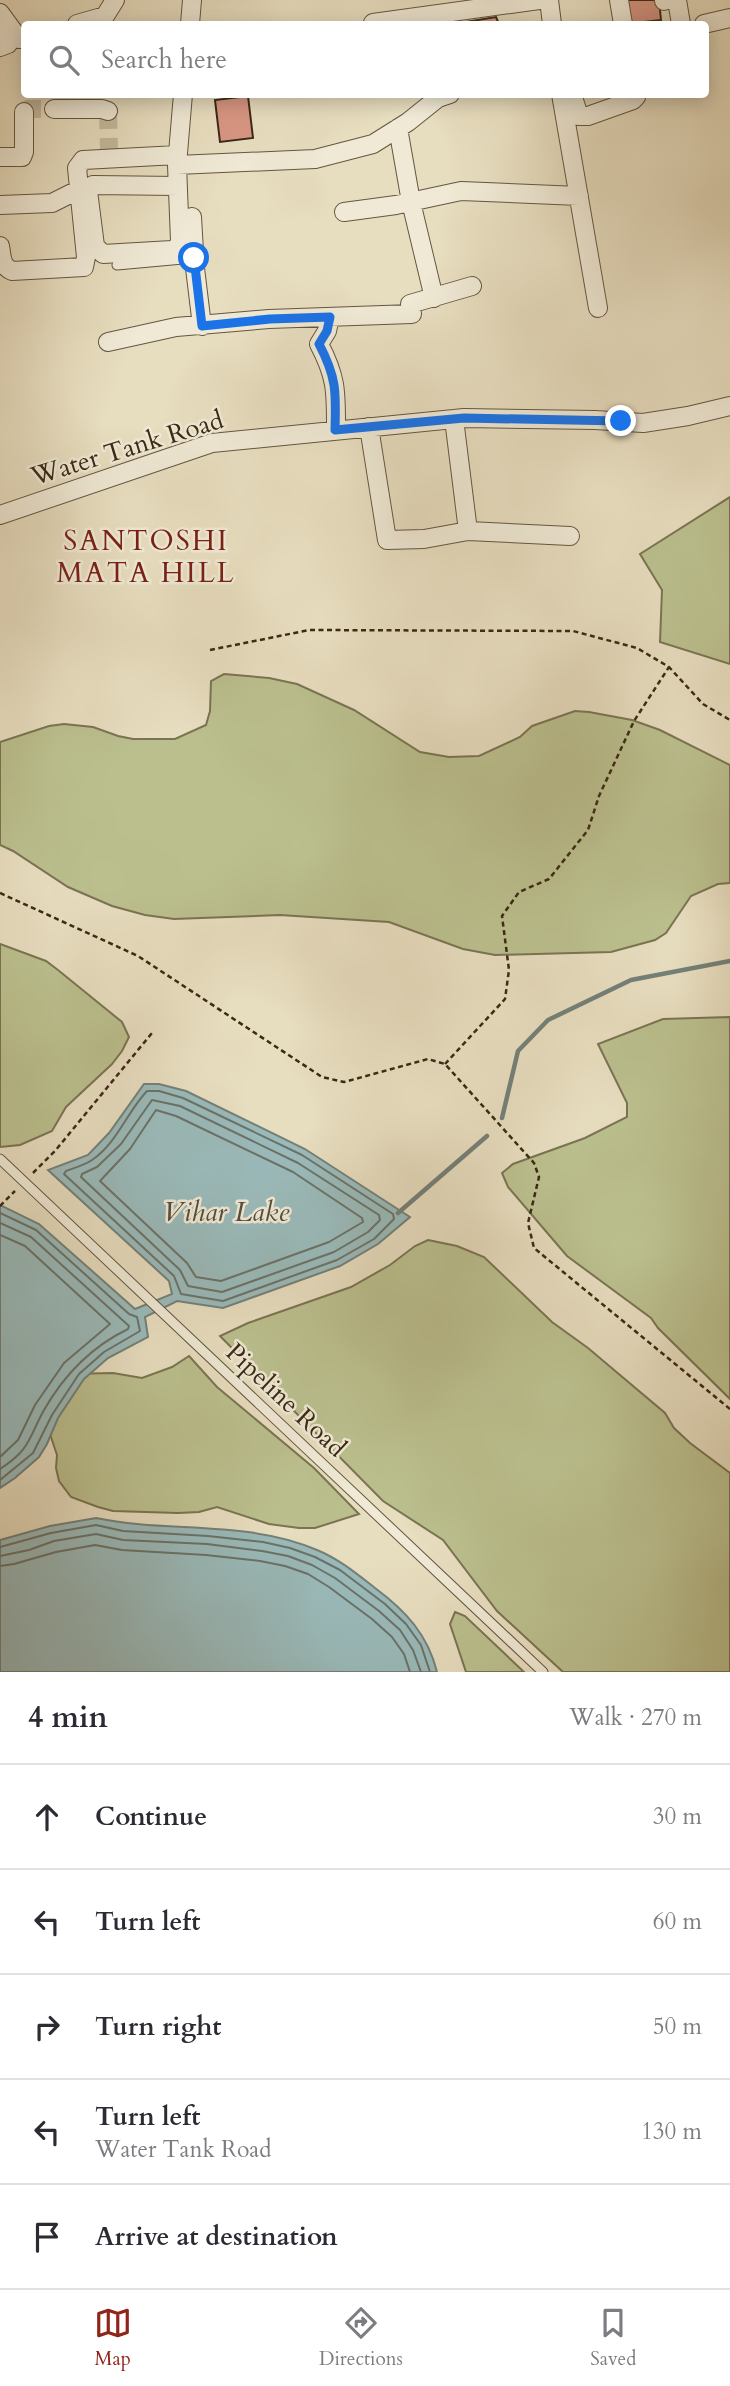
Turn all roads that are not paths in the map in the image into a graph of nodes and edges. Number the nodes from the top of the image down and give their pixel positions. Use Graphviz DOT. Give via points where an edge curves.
graph roads {
  1 [pos="115,0"];
  2 [pos="192,0"];
  3 [pos="619,0"];
  4 [pos="677,0"];
  5 [pos="548,8"];
  6 [pos="0,16"];
  7 [pos="730,18"];
  8 [pos="88,21"];
  9 [pos="190,21"];
  10 [pos="396,21"];
  11 [pos="437,21"];
  12 [pos="622,21"];
  13 [pos="680,21"];
  14 [pos="709,23"];
  15 [pos="21,38"];
  16 [pos="0,47"];
  17 [pos="183,98"];
  18 [pos="438,98"];
  19 [pos="562,98"];
  20 [pos="573,98"];
  21 [pos="635,98"];
  22 [pos="54,109"];
  23 [pos="108,111"];
  24 [pos="24,112"];
  25 [pos="398,128"];
  26 [pos="0,157"];
  27 [pos="177,160"];
  28 [pos="178,186"];
  29 [pos="78,190"];
  30 [pos="579,196"];
  31 [pos="411,202"];
  32 [pos="0,205"];
  33 [pos="344,212"];
  34 [pos="192,217"];
  35 [pos="0,246"];
  36 [pos="194,258"];
  37 [pos="117,265"];
  38 [pos="472,286"];
  39 [pos="434,298"];
  40 [pos="597,308"];
  41 [pos="330,317"];
  42 [pos="202,326"];
  43 [pos="108,342"];
  44 [pos="730,406"];
  45 [pos="454,419"];
  46 [pos="369,427"];
  47 [pos="335,430"];
  48 [pos="0,515"];
  49 [pos="468,531"];
  50 [pos="570,537"];
  51 [pos="0,1159"];
  52 [pos="543,1672"];
  1 -- 8 [label="street" via="105,16"];
  2 -- 9 [label="street"];
  3 -- 12 [label="street"];
  4 -- 13 [label="street"];
  5 -- 10 [label="street"];
  5 -- 11 [label="street"];
  6 -- 15 [label="street"];
  6 -- 16 [label="street" via="8,44"];
  7 -- 14 [label="street"];
  17 -- 27 [label="street"];
  18 -- 25 [label="street"];
  19 -- 30 [label="street"];
  20 -- 21 [label="street" via="579,116"];
  22 -- 23 [label="street"];
  24 -- 26 [label="street" via="22,157"];
  25 -- 27 [label="street" via="373,144 315,159"];
  25 -- 31 [label="street"];
  27 -- 28 [label="street"];
  27 -- 29 [label="street" via="109,154 83,160 77,168"];
  28 -- 28 [label="street" via="178,247 99,252 88,191 93,185"];
  29 -- 32 [label="street" via="52,203"];
  29 -- 35 [label="street" via="84,267 12,271 5,268"];
  30 -- 31 [label="street" via="461,191"];
  30 -- 40 [label="street"];
  31 -- 33 [label="street"];
  31 -- 39 [label="street"];
  34 -- 36 [label="street"];
  36 -- 37 [label="lane"];
  36 -- 42 [label="street"];
  38 -- 39 [label="street"];
  39 -- 41 [label="street" via="410,304 412,314"];
  41 -- 42 [label="street"];
  41 -- 47 [label="street" via="319,344 337,389"];
  42 -- 43 [label="street"];
  44 -- 45 [label="street, Water Tank Road" via="643,423"];
  45 -- 46 [label="street, Water Tank Road"];
  45 -- 49 [label="street"];
  46 -- 47 [label="street, Water Tank Road"];
  46 -- 49 [label="street" via="387,540"];
  47 -- 48 [label="street, Water Tank Road" via="212,443"];
  49 -- 50 [label="street"];
  51 -- 52 [label="lane, Pipeline Road"];
}
